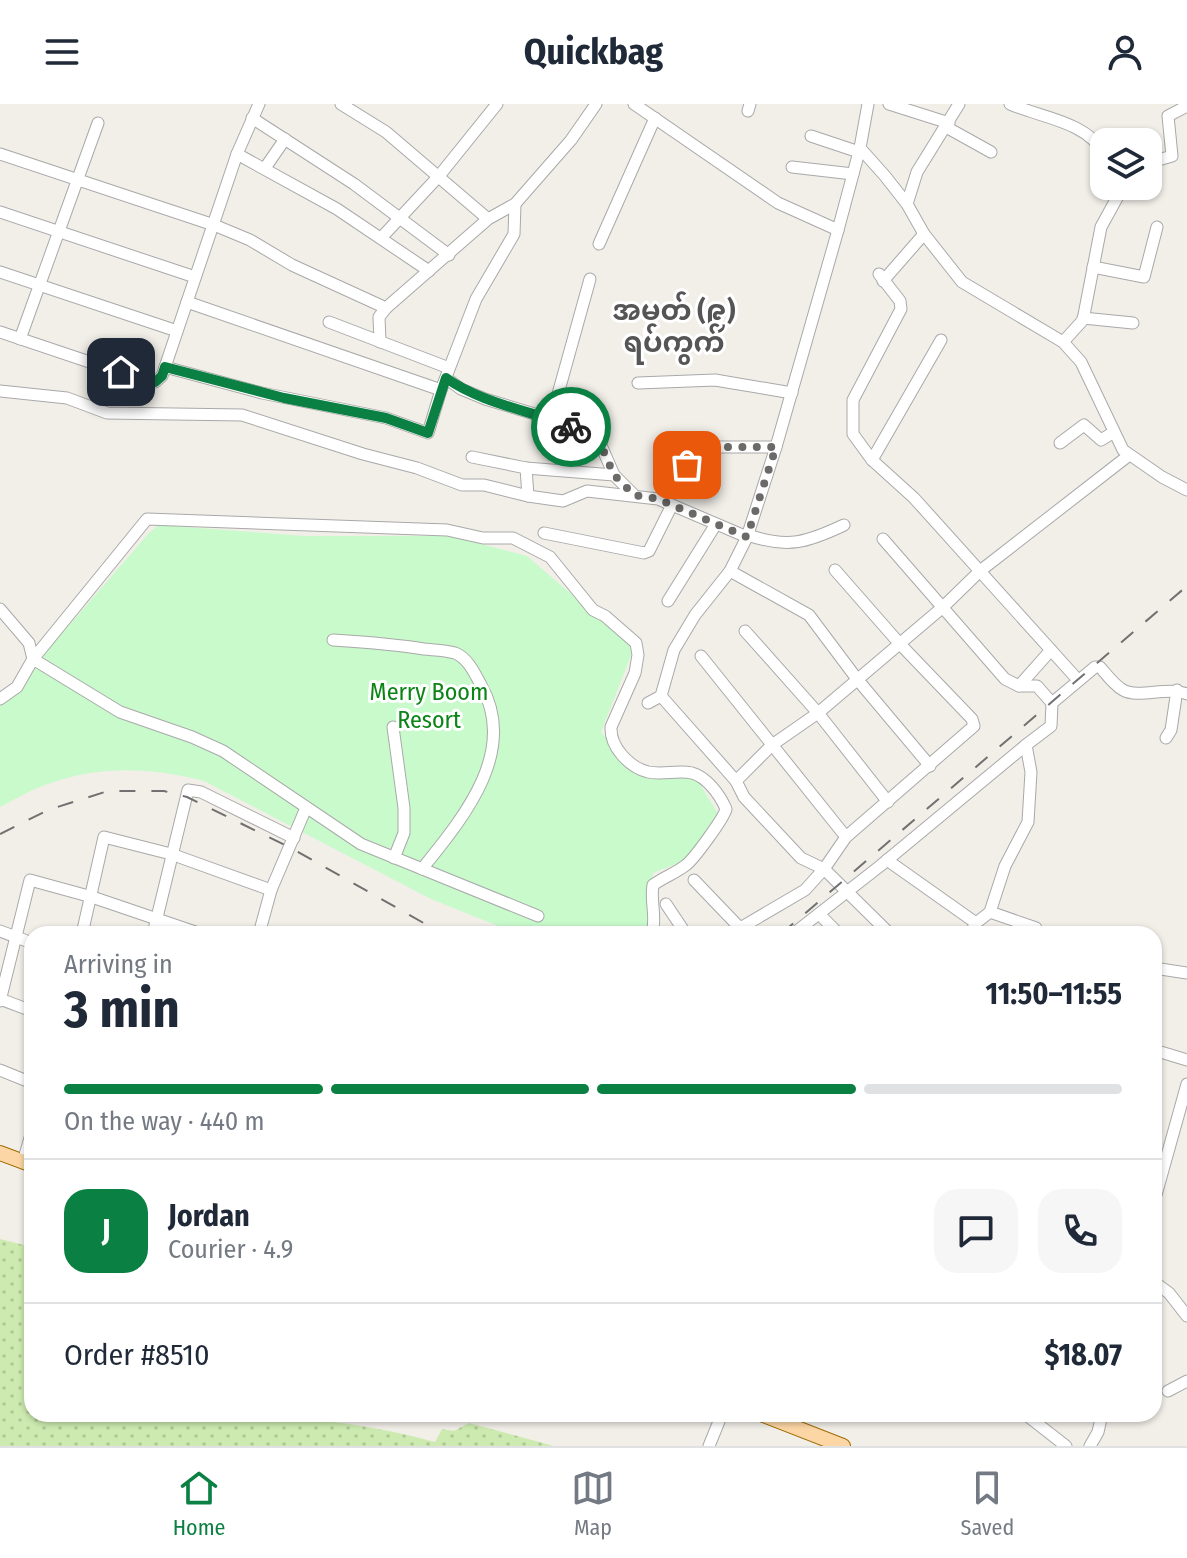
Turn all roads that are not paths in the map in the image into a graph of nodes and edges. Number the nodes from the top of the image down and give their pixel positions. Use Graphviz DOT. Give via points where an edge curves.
graph roads {
  1 [pos="259,104"];
  2 [pos="341,104"];
  3 [pos="497,104"];
  4 [pos="596,104"];
  5 [pos="634,104"];
  6 [pos="868,104"];
  7 [pos="889,104"];
  8 [pos="959,104"];
  9 [pos="1010,104"];
  10 [pos="1187,106"];
  11 [pos="252,118"];
  12 [pos="655,118"];
  13 [pos="98,123"];
  14 [pos="947,125"];
  15 [pos="811,136"];
  16 [pos="1090,136"];
  17 [pos="285,139"];
  18 [pos="860,150"];
  19 [pos="991,152"];
  20 [pos="0,154"];
  21 [pos="237,154"];
  22 [pos="1162,159"];
  23 [pos="792,167"];
  24 [pos="265,168"];
  25 [pos="853,174"];
  26 [pos="439,176"];
  27 [pos="78,179"];
  28 [pos="1116,200"];
  29 [pos="515,204"];
  30 [pos="907,204"];
  31 [pos="0,212"];
  32 [pos="400,219"];
  33 [pos="488,219"];
  34 [pos="214,225"];
  35 [pos="1157,227"];
  36 [pos="838,230"];
  37 [pos="59,232"];
  38 [pos="924,234"];
  39 [pos="381,238"];
  40 [pos="599,244"];
  41 [pos="449,255"];
  42 [pos="1093,267"];
  43 [pos="429,271"];
  44 [pos="0,272"];
  45 [pos="195,277"];
  46 [pos="590,279"];
  47 [pos="39,286"];
  48 [pos="187,302"];
  49 [pos="386,308"];
  50 [pos="1083,318"];
  51 [pos="329,322"];
  52 [pos="1133,323"];
  53 [pos="177,331"];
  54 [pos="0,332"];
  55 [pos="20,339"];
  56 [pos="941,340"];
  57 [pos="380,342"];
  58 [pos="1063,342"];
  59 [pos="165,367"];
  60 [pos="445,379"];
  61 [pos="638,383"];
  62 [pos="0,391"];
  63 [pos="792,393"];
  64 [pos="551,419"];
  65 [pos="1114,432"];
  66 [pos="1060,443"];
  67 [pos="776,447"];
  68 [pos="1128,456"];
  69 [pos="472,457"];
  70 [pos="872,460"];
  71 [pos="526,468"];
  72 [pos="614,475"];
  73 [pos="676,477"];
  74 [pos="1187,490"];
  75 [pos="634,495"];
  76 [pos="528,496"];
  77 [pos="672,505"];
  78 [pos="716,524"];
  79 [pos="844,525"];
  80 [pos="544,533"];
  81 [pos="747,536"];
  82 [pos="883,539"];
  83 [pos="835,570"];
  84 [pos="730,571"];
  85 [pos="980,571"];
  86 [pos="668,601"];
  87 [pos="943,607"];
  88 [pos="0,609"];
  89 [pos="745,631"];
  90 [pos="333,640"];
  91 [pos="899,643"];
  92 [pos="1051,650"];
  93 [pos="701,656"];
  94 [pos="33,659"];
  95 [pos="857,679"];
  96 [pos="1078,680"];
  97 [pos="1019,686"];
  98 [pos="1182,692"];
  99 [pos="661,696"];
  100 [pos="0,699"];
  101 [pos="648,703"];
  102 [pos="1052,703"];
  103 [pos="818,713"];
  104 [pos="393,727"];
  105 [pos="1166,738"];
  106 [pos="772,745"];
  107 [pos="1026,745"];
  108 [pos="930,766"];
  109 [pos="736,781"];
  110 [pos="888,802"];
  111 [pos="306,808"];
  112 [pos="846,837"];
  113 [pos="294,838"];
  114 [pos="171,854"];
  115 [pos="394,858"];
  116 [pos="887,860"];
  117 [pos="422,869"];
  118 [pos="824,869"];
  119 [pos="694,880"];
  120 [pos="271,890"];
  121 [pos="847,892"];
  122 [pos="92,897"];
  123 [pos="666,904"];
  124 [pos="990,912"];
  125 [pos="819,914"];
  126 [pos="538,916"];
  127 [pos="157,918"];
  128 [pos="84,926"];
  129 [pos="155,926"];
  130 [pos="179,926"];
  131 [pos="261,926"];
  132 [pos="655,926"];
  133 [pos="681,926"];
  134 [pos="731,926"];
  135 [pos="744,926"];
  136 [pos="804,926"];
  137 [pos="831,926"];
  138 [pos="882,926"];
  139 [pos="970,926"];
  140 [pos="975,926"];
  141 [pos="1030,926"];
  142 [pos="0,931"];
  143 [pos="15,936"];
  144 [pos="24,940"];
  145 [pos="1162,969"];
  146 [pos="1187,973"];
  147 [pos="0,1000"];
  148 [pos="24,1008"];
  149 [pos="1162,1052"];
  150 [pos="1187,1060"];
  151 [pos="0,1070"];
  152 [pos="24,1080"];
  153 [pos="1187,1084"];
  154 [pos="0,1153"];
  155 [pos="24,1162"];
  156 [pos="1162,1173"];
  157 [pos="1162,1288"];
  158 [pos="1185,1307"];
  159 [pos="1187,1381"];
  160 [pos="1168,1391"];
  161 [pos="719,1422"];
  162 [pos="779,1422"];
  163 [pos="1035,1422"];
  164 [pos="1100,1422"];
  165 [pos="823,1441"];
  166 [pos="709,1446"];
  167 [pos="843,1446"];
  168 [pos="1066,1446"];
  169 [pos="1090,1446"];
  1 -- 11 [label="street"];
  2 -- 26 [label="street" via="386,132"];
  3 -- 26 [label="street"];
  4 -- 29 [label="street"];
  5 -- 12 [label="street"];
  6 -- 18 [label="street"];
  7 -- 14 [label="street"];
  8 -- 14 [label="street"];
  9 -- 16 [label="street"];
  10 -- 22 [label="street" via="1168,116 1172,156"];
  11 -- 17 [label="street"];
  11 -- 21 [label="street"];
  12 -- 36 [label="street" via="778,203"];
  12 -- 40 [label="street"];
  13 -- 27 [label="street"];
  14 -- 19 [label="street"];
  14 -- 30 [label="street" via="917,172"];
  15 -- 18 [label="street"];
  17 -- 24 [label="street"];
  17 -- 32 [label="street"];
  18 -- 25 [label="street"];
  18 -- 30 [label="street"];
  20 -- 27 [label="street"];
  21 -- 24 [label="street"];
  21 -- 34 [label="street"];
  23 -- 25 [label="street"];
  24 -- 39 [label="street"];
  25 -- 36 [label="street"];
  26 -- 32 [label="street"];
  26 -- 33 [label="street"];
  27 -- 34 [label="street"];
  27 -- 37 [label="street"];
  28 -- 42 [label="street" via="1101,227"];
  29 -- 33 [label="street"];
  29 -- 60 [label="street" via="514,234 476,299"];
  30 -- 38 [label="street"];
  31 -- 37 [label="street"];
  32 -- 39 [label="street"];
  32 -- 41 [label="street"];
  33 -- 41 [label="street"];
  34 -- 45 [label="street"];
  34 -- 49 [label="street"];
  35 -- 42 [label="street" via="1144,277"];
  36 -- 63 [label="street"];
  37 -- 45 [label="street"];
  37 -- 47 [label="street"];
  38 -- 58 [label="street" via="962,282"];
  38 -- 70 [label="street" via="881,277 901,309 853,400 852,420 853,434"];
  39 -- 43 [label="street"];
  41 -- 43 [label="street"];
  42 -- 50 [label="street"];
  43 -- 49 [label="street"];
  44 -- 47 [label="street"];
  45 -- 48 [label="street"];
  46 -- 64 [label="street"];
  47 -- 53 [label="street"];
  47 -- 55 [label="street"];
  48 -- 53 [label="street"];
  48 -- 60 [label="street"];
  49 -- 57 [label="street" via="379,317"];
  50 -- 52 [label="street"];
  50 -- 58 [label="street"];
  51 -- 57 [label="street"];
  53 -- 59 [label="street"];
  54 -- 55 [label="street"];
  55 -- 59 [label="street" via="146,381 155,382"];
  56 -- 70 [label="street"];
  57 -- 60 [label="street"];
  58 -- 65 [label="street" via="1081,362"];
  59 -- 60 [label="street" via="386,418 428,433"];
  60 -- 64 [label="street" via="485,399"];
  61 -- 63 [label="street" via="715,380"];
  62 -- 76 [label="street" via="67,398 107,413 242,415 462,485"];
  63 -- 67 [label="street"];
  64 -- 72 [label="street" via="600,443"];
  65 -- 66 [label="street" via="1101,440 1084,425"];
  65 -- 68 [label="street"];
  67 -- 73 [label="street" via="711,447"];
  67 -- 81 [label="street"];
  68 -- 74 [label="street"];
  68 -- 85 [label="street"];
  69 -- 71 [label="street"];
  70 -- 85 [label="street"];
  71 -- 72 [label="street"];
  71 -- 76 [label="street"];
  72 -- 75 [label="street"];
  75 -- 76 [label="street" via="587,491 563,501"];
  75 -- 77 [label="street"];
  77 -- 78 [label="street"];
  77 -- 80 [label="street" via="644,553"];
  78 -- 81 [label="street"];
  78 -- 86 [label="street"];
  79 -- 81 [label="street" via="799,543"];
  81 -- 84 [label="street"];
  82 -- 87 [label="street"];
  83 -- 91 [label="street"];
  84 -- 95 [label="street" via="809,615"];
  84 -- 99 [label="street" via="674,650"];
  85 -- 87 [label="street"];
  85 -- 92 [label="street"];
  87 -- 91 [label="street"];
  87 -- 97 [label="street" via="1005,679"];
  88 -- 94 [label="street" via="29,643"];
  89 -- 103 [label="street"];
  90 -- 117 [label="street" via="457,654 471,666 490,701 495,748 488,767 458,823"];
  91 -- 95 [label="street"];
  91 -- 108 [label="street" via="974,726"];
  92 -- 96 [label="street"];
  92 -- 97 [label="street"];
  93 -- 106 [label="street"];
  94 -- 100 [label="street" via="17,687"];
  94 -- 111 [label="street" via="120,712 223,751"];
  94 -- 132 [label="street" via="147,519 447,530 513,538 550,557 593,610 636,643 635,673 611,727 616,749 649,772 699,776 726,809 691,861 653,885"];
  95 -- 103 [label="street"];
  95 -- 108 [label="street"];
  96 -- 98 [label="street" via="1100,667 1128,693"];
  96 -- 102 [label="street"];
  97 -- 102 [label="street" via="1037,686"];
  98 -- 105 [label="street"];
  99 -- 101 [label="street"];
  99 -- 109 [label="street"];
  102 -- 107 [label="street" via="1051,726"];
  103 -- 106 [label="street"];
  103 -- 110 [label="street"];
  104 -- 115 [label="street" via="404,808 404,833"];
  106 -- 109 [label="street"];
  106 -- 112 [label="street"];
  107 -- 116 [label="street"];
  107 -- 124 [label="street" via="1031,772 1028,822 1005,866"];
  108 -- 110 [label="street"];
  109 -- 118 [label="street" via="744,797 801,858"];
  110 -- 112 [label="street"];
  111 -- 113 [label="street"];
  111 -- 115 [label="street" via="361,844"];
  112 -- 118 [label="street"];
  113 -- 114 [label="street" via="188,790"];
  113 -- 120 [label="street"];
  114 -- 120 [label="street"];
  114 -- 122 [label="street" via="104,837"];
  114 -- 127 [label="street"];
  115 -- 117 [label="street"];
  116 -- 121 [label="street"];
  116 -- 139 [label="street"];
  117 -- 126 [label="street"];
  118 -- 121 [label="street"];
  118 -- 135 [label="street" via="805,890"];
  119 -- 134 [label="street"];
  120 -- 131 [label="street"];
  121 -- 125 [label="street"];
  121 -- 138 [label="street"];
  122 -- 127 [label="street"];
  122 -- 128 [label="street"];
  122 -- 143 [label="street" via="30,880"];
  123 -- 133 [label="street"];
  124 -- 140 [label="street"];
  124 -- 141 [label="street"];
  125 -- 136 [label="street"];
  125 -- 137 [label="street"];
  127 -- 129 [label="street"];
  127 -- 130 [label="street"];
  142 -- 143 [label="street"];
  143 -- 144 [label="street"];
  143 -- 147 [label="street"];
  145 -- 146 [label="street"];
  147 -- 148 [label="street"];
  149 -- 150 [label="street"];
  151 -- 152 [label="street"];
  153 -- 156 [label="street"];
  154 -- 155 [label="main road"];
  157 -- 158 [label="street"];
  159 -- 160 [label="street"];
  161 -- 166 [label="street"];
  162 -- 165 [label="main road"];
  163 -- 168 [label="street"];
  164 -- 169 [label="street"];
  165 -- 167 [label="main road"];
}
